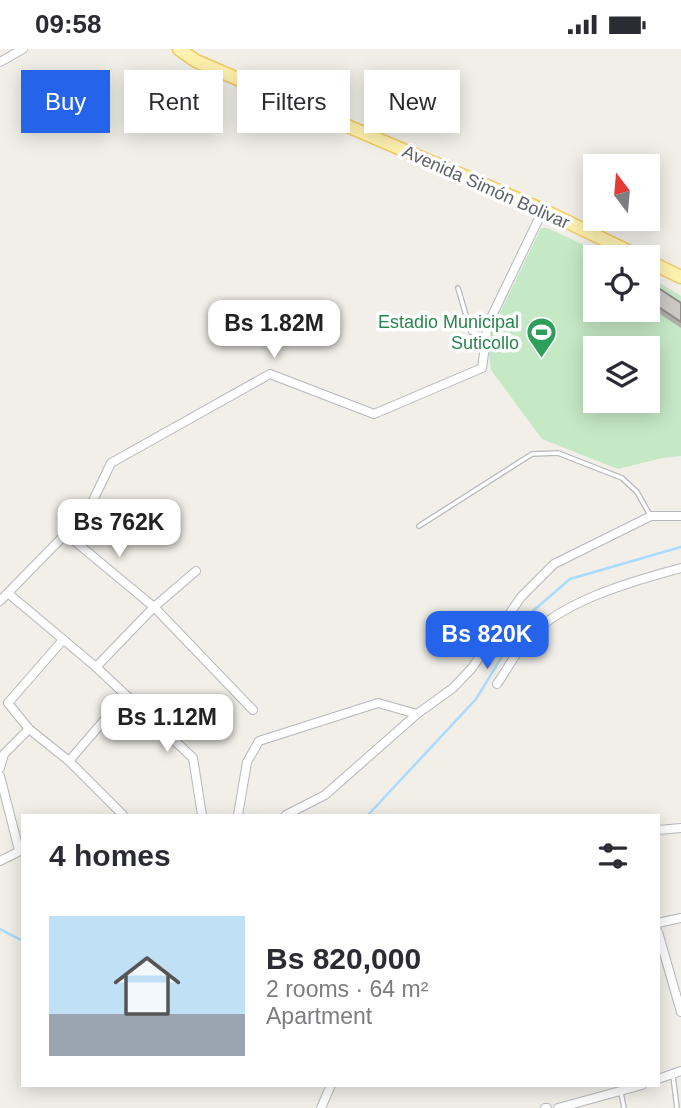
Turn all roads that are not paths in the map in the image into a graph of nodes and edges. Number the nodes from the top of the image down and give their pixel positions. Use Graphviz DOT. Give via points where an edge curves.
graph roads {
  1 [pos="23,49"];
  2 [pos="179,49"];
  3 [pos="0,62"];
  4 [pos="543,210"];
  5 [pos="615,245"];
  6 [pos="660,267"];
  7 [pos="681,277"];
  8 [pos="458,288"];
  9 [pos="486,336"];
  10 [pos="651,516"];
  11 [pos="681,516"];
  12 [pos="419,526"];
  13 [pos="66,534"];
  14 [pos="681,568"];
  15 [pos="196,571"];
  16 [pos="9,594"];
  17 [pos="0,601"];
  18 [pos="154,607"];
  19 [pos="62,641"];
  20 [pos="96,667"];
  21 [pos="497,684"];
  22 [pos="125,696"];
  23 [pos="253,710"];
  24 [pos="417,714"];
  25 [pos="29,729"];
  26 [pos="69,761"];
  27 [pos="0,768"];
  28 [pos="0,776"];
  29 [pos="121,814"];
  30 [pos="202,814"];
  31 [pos="238,814"];
  32 [pos="288,814"];
  33 [pos="681,828"];
  34 [pos="660,830"];
  35 [pos="21,850"];
  36 [pos="0,861"];
  37 [pos="681,918"];
  38 [pos="660,923"];
  39 [pos="660,939"];
  40 [pos="681,1011"];
  41 [pos="677,1072"];
  42 [pos="660,1078"];
  43 [pos="330,1087"];
  44 [pos="637,1087"];
  45 [pos="621,1093"];
  46 [pos="321,1108"];
  47 [pos="558,1108"];
  48 [pos="624,1108"];
  49 [pos="677,1108"];
  1 -- 3 [label="street"];
  2 -- 4 [label="main road, Avenida Simón Bolivar" via="196,61"];
  4 -- 5 [label="main road, Avenida Simón Bolivar"];
  4 -- 9 [label="street"];
  6 -- 7 [label="main road"];
  8 -- 9 [label="lane" via="471,332"];
  9 -- 13 [label="street" via="482,368 374,414 270,374 111,463 88,512"];
  10 -- 11 [label="street"];
  10 -- 12 [label="lane" via="622,478 558,453 532,454"];
  10 -- 24 [label="street" via="554,564 521,597 472,668"];
  13 -- 16 [label="street"];
  13 -- 18 [label="street"];
  14 -- 21 [label="street" via="624,584 558,615 526,641"];
  15 -- 18 [label="street"];
  16 -- 17 [label="street"];
  16 -- 19 [label="street"];
  18 -- 20 [label="street"];
  18 -- 23 [label="street"];
  19 -- 20 [label="street"];
  19 -- 25 [label="street" via="8,703"];
  20 -- 22 [label="street"];
  22 -- 26 [label="street"];
  22 -- 30 [label="street" via="193,758"];
  24 -- 31 [label="street" via="378,703 259,741 247,762"];
  24 -- 32 [label="street" via="325,795"];
  25 -- 26 [label="street"];
  25 -- 27 [label="street" via="4,754"];
  26 -- 29 [label="street"];
  28 -- 35 [label="street"];
  33 -- 34 [label="street"];
  35 -- 36 [label="street"];
  37 -- 38 [label="street"];
  39 -- 40 [label="street"];
  41 -- 42 [label="street"];
  41 -- 49 [label="lane"];
  43 -- 46 [label="street"];
  44 -- 45 [label="street"];
  45 -- 47 [label="street"];
  45 -- 48 [label="lane"];
}
